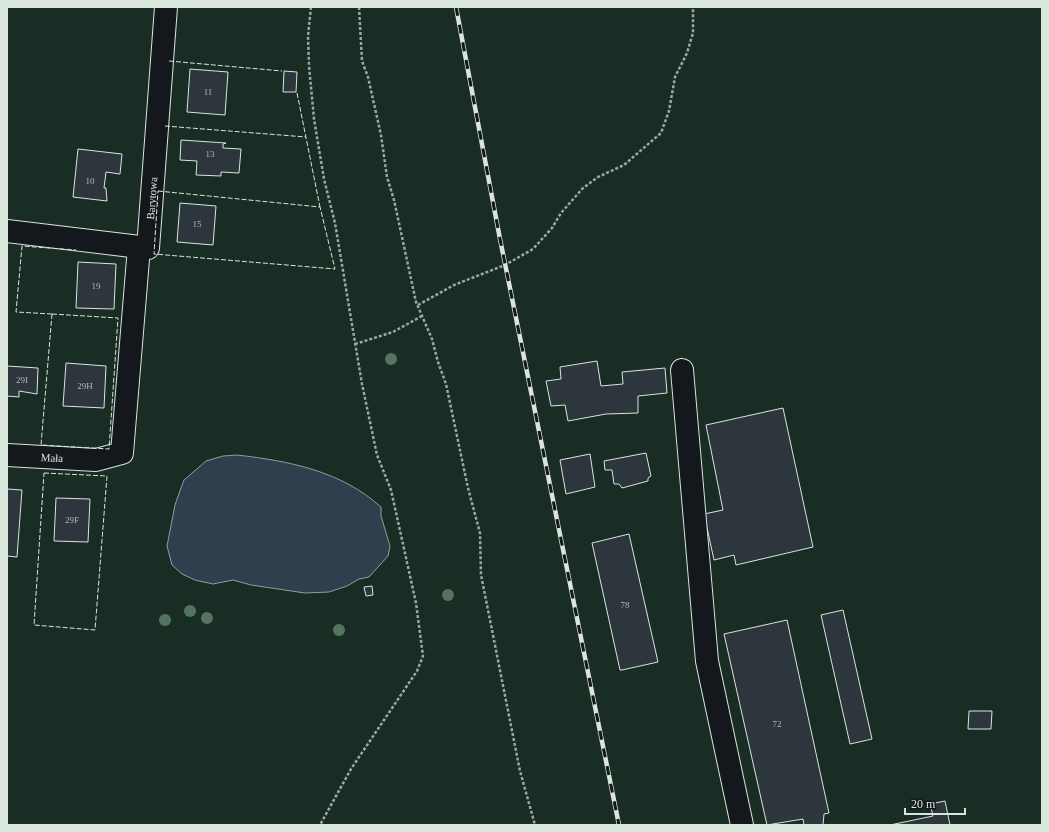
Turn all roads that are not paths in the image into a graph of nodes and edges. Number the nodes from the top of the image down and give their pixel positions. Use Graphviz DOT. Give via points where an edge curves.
graph roads {
  1 [pos="166,7"];
  2 [pos="7,231"];
  3 [pos="139,247"];
  4 [pos="682,370"];
  5 [pos="7,455"];
  6 [pos="742,825"];
  1 -- 3 [label="street, Barytowa" via="148,248"];
  2 -- 3 [label="street"];
  3 -- 5 [label="street, Mała" via="122,453 96,460"];
  4 -- 6 [label="street" via="707,661"];
}
